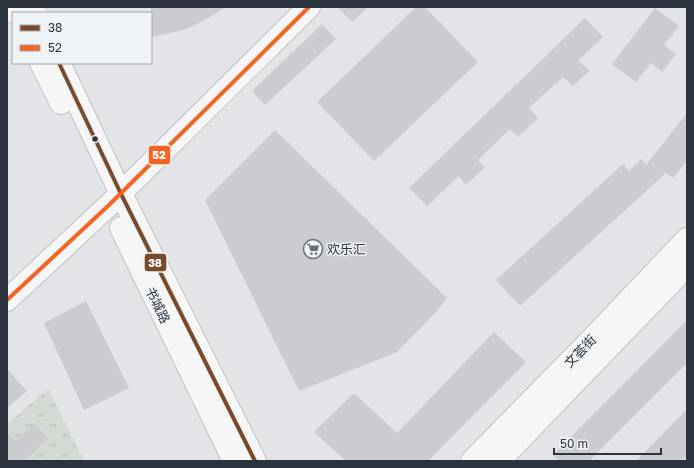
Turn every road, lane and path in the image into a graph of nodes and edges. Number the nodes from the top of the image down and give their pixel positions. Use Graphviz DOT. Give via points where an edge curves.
graph roads {
  1 [pos="309,7"];
  2 [pos="42,64"];
  3 [pos="59,64"];
  4 [pos="115,200"];
  5 [pos="687,239"];
  6 [pos="687,266"];
  7 [pos="7,300"];
  8 [pos="234,461"];
  9 [pos="254,461"];
  10 [pos="472,461"];
  11 [pos="499,461"];
  1 -- 4 [label="main road"];
  2 -- 4 [label="main road, 书城路"];
  3 -- 4 [label="main road, 书城路"];
  4 -- 7 [label="main road"];
  4 -- 8 [label="main road, 书城路"];
  4 -- 9 [label="main road, 书城路"];
  5 -- 10 [label="main road, 文荟街"];
  6 -- 11 [label="main road, 文荟街"];
}
